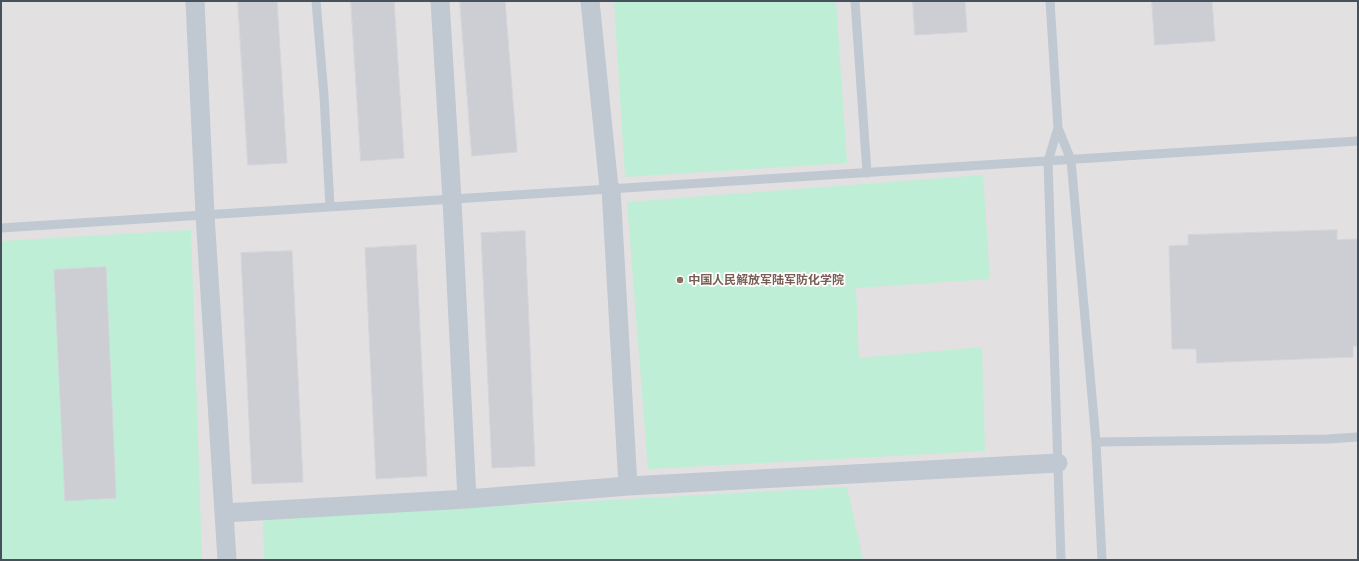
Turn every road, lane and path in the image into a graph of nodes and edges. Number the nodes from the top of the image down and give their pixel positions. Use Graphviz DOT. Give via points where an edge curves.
graph roads {
  1 [pos="194,1"];
  2 [pos="316,1"];
  3 [pos="440,1"];
  4 [pos="590,1"];
  5 [pos="855,1"];
  6 [pos="1050,1"];
  7 [pos="1058,128"];
  8 [pos="1358,141"];
  9 [pos="1071,160"];
  10 [pos="1048,161"];
  11 [pos="867,173"];
  12 [pos="611,189"];
  13 [pos="452,200"];
  14 [pos="330,207"];
  15 [pos="205,215"];
  16 [pos="1,228"];
  17 [pos="1358,437"];
  18 [pos="1096,442"];
  19 [pos="1058,463"];
  20 [pos="628,486"];
  21 [pos="467,499"];
  22 [pos="224,513"];
  23 [pos="226,560"];
  24 [pos="1061,560"];
  25 [pos="1102,560"];
  1 -- 15 [label="street"];
  2 -- 14 [label="lane"];
  3 -- 13 [label="street"];
  4 -- 12 [label="street"];
  5 -- 11 [label="lane"];
  6 -- 7 [label="lane"];
  7 -- 9 [label="lane"];
  7 -- 10 [label="lane"];
  8 -- 9 [label="lane"];
  9 -- 10 [label="lane"];
  9 -- 18 [label="lane"];
  10 -- 11 [label="lane"];
  10 -- 19 [label="lane"];
  11 -- 12 [label="lane"];
  12 -- 13 [label="lane"];
  12 -- 20 [label="street"];
  13 -- 14 [label="lane"];
  13 -- 21 [label="street"];
  14 -- 15 [label="lane"];
  15 -- 16 [label="lane"];
  15 -- 22 [label="street"];
  17 -- 18 [label="lane"];
  18 -- 25 [label="lane"];
  19 -- 20 [label="street"];
  19 -- 24 [label="lane"];
  20 -- 21 [label="street"];
  21 -- 22 [label="street"];
  22 -- 23 [label="street"];
}
